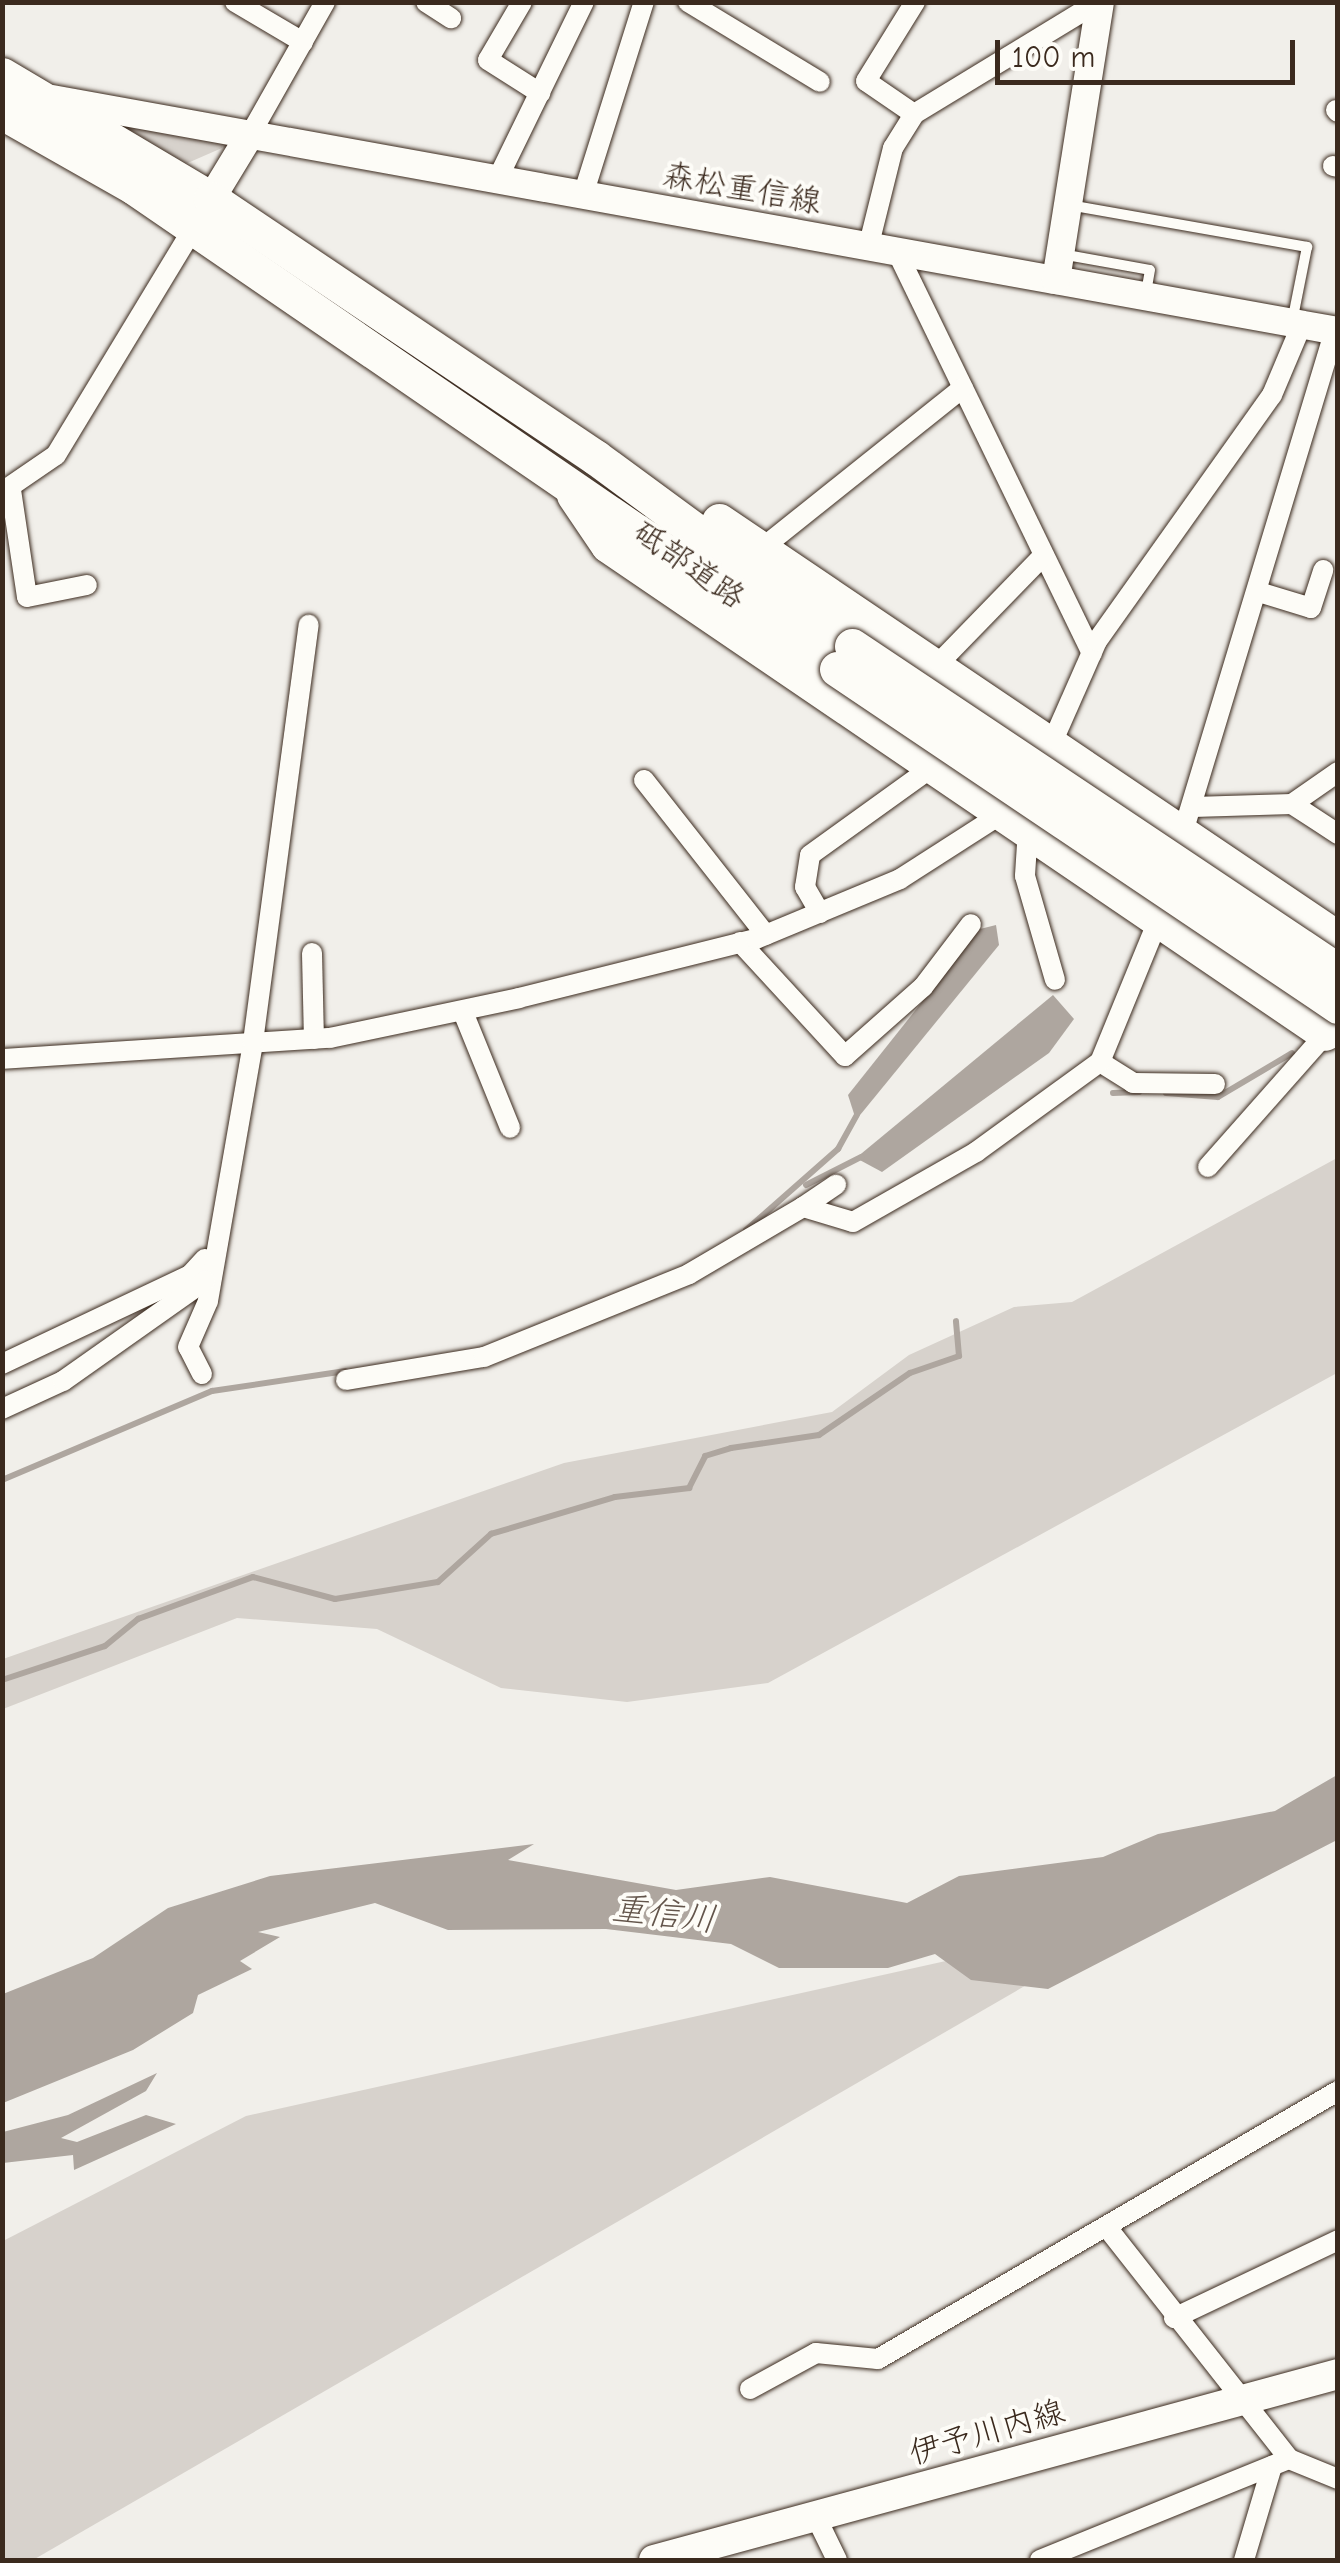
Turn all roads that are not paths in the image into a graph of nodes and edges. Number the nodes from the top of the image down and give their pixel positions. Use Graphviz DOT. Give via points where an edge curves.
graph roads {
  1 [pos="235,2"];
  2 [pos="325,2"];
  3 [pos="426,2"];
  4 [pos="522,2"];
  5 [pos="584,2"];
  6 [pos="644,2"];
  7 [pos="688,2"];
  8 [pos="915,2"];
  9 [pos="1099,2"];
  10 [pos="451,18"];
  11 [pos="302,42"];
  12 [pos="2,74"];
  13 [pos="820,82"];
  14 [pos="540,94"];
  15 [pos="2,112"];
  16 [pos="45,114"];
  17 [pos="914,114"];
  18 [pos="251,132"];
  19 [pos="497,180"];
  20 [pos="583,196"];
  21 [pos="211,199"];
  22 [pos="1068,205"];
  23 [pos="192,230"];
  24 [pos="868,248"];
  25 [pos="897,252"];
  26 [pos="1058,267"];
  27 [pos="1297,324"];
  28 [pos="1336,330"];
  29 [pos="963,388"];
  30 [pos="595,457"];
  31 [pos="560,475"];
  32 [pos="7,491"];
  33 [pos="761,549"];
  34 [pos="1043,556"];
  35 [pos="1323,570"];
  36 [pos="87,585"];
  37 [pos="1262,594"];
  38 [pos="309,625"];
  39 [pos="1092,653"];
  40 [pos="845,658"];
  41 [pos="934,668"];
  42 [pos="1051,748"];
  43 [pos="934,766"];
  44 [pos="1338,772"];
  45 [pos="644,780"];
  46 [pos="1292,804"];
  47 [pos="1017,821"];
  48 [pos="1187,821"];
  49 [pos="1338,834"];
  50 [pos="820,914"];
  51 [pos="1160,917"];
  52 [pos="972,924"];
  53 [pos="766,935"];
  54 [pos="1338,939"];
  55 [pos="740,942"];
  56 [pos="312,953"];
  57 [pos="1338,971"];
  58 [pos="1054,980"];
  59 [pos="464,1012"];
  60 [pos="1333,1021"];
  61 [pos="314,1039"];
  62 [pos="252,1042"];
  63 [pos="2,1059"];
  64 [pos="1100,1062"];
  65 [pos="1215,1084"];
  66 [pos="510,1128"];
  67 [pos="1208,1167"];
  68 [pos="836,1185"];
  69 [pos="802,1207"];
  70 [pos="210,1254"];
  71 [pos="205,1281"];
  72 [pos="2,1364"];
  73 [pos="202,1374"];
  74 [pos="346,1380"];
  75 [pos="2,1409"];
  76 [pos="1338,2090"];
  77 [pos="1109,2230"];
  78 [pos="1338,2240"];
  79 [pos="1174,2318"];
  80 [pos="1338,2374"];
  81 [pos="750,2390"];
  82 [pos="1237,2400"];
  83 [pos="1280,2462"];
  84 [pos="1338,2479"];
  85 [pos="816,2517"];
  86 [pos="654,2560"];
  87 [pos="837,2560"];
  88 [pos="1040,2560"];
  89 [pos="1244,2560"];
  1 -- 11 [label="street"];
  2 -- 11 [label="street"];
  3 -- 10 [label="street"];
  4 -- 14 [label="street" via="488,60"];
  5 -- 14 [label="street"];
  6 -- 20 [label="street"];
  7 -- 13 [label="street"];
  8 -- 17 [label="street" via="866,82"];
  9 -- 17 [label="street"];
  9 -- 22 [label="main road"];
  11 -- 18 [label="street"];
  12 -- 16 [label="highway"];
  14 -- 19 [label="street"];
  15 -- 16 [label="highway"];
  16 -- 18 [label="main road, 森松重信線"];
  16 -- 21 [label="highway, 砥部道路"];
  16 -- 23 [label="highway, 砥部道路"];
  17 -- 24 [label="street" via="893,148"];
  18 -- 19 [label="main road, 森松重信線"];
  18 -- 21 [label="main road"];
  19 -- 20 [label="main road, 森松重信線"];
  20 -- 24 [label="main road, 森松重信線"];
  21 -- 23 [label="main road"];
  21 -- 30 [label="highway, 砥部道路"];
  22 -- 26 [label="main road"];
  22 -- 27 [label="lane" via="1306,247"];
  23 -- 31 [label="highway, 砥部道路"];
  23 -- 32 [label="street" via="56,455"];
  24 -- 25 [label="main road, 森松重信線"];
  25 -- 26 [label="main road, 森松重信線"];
  25 -- 29 [label="street"];
  26 -- 27 [label="main road, 森松重信線" via="1145,297"];
  27 -- 28 [label="main road, 森松重信線"];
  27 -- 39 [label="street" via="1272,395"];
  28 -- 37 [label="street"];
  29 -- 33 [label="street"];
  29 -- 34 [label="street"];
  30 -- 33 [label="highway" via="659,481"];
  30 -- 40 [label="highway, 砥部道路"];
  31 -- 40 [label="highway, 砥部道路"];
  31 -- 43 [label="highway" via="608,545"];
  32 -- 36 [label="street" via="27,597"];
  33 -- 41 [label="highway"];
  34 -- 39 [label="street"];
  34 -- 41 [label="street" via="950,642"];
  35 -- 37 [label="street" via="1312,608"];
  37 -- 48 [label="street"];
  38 -- 62 [label="street"];
  39 -- 42 [label="street"];
  40 -- 57 [label="highway, 砥部道路, bridge"];
  40 -- 60 [label="highway, 砥部道路, bridge"];
  41 -- 42 [label="highway"];
  42 -- 47 [label="street"];
  42 -- 48 [label="highway"];
  43 -- 47 [label="highway"];
  43 -- 50 [label="street" via="810,855 806,887"];
  44 -- 46 [label="street"];
  45 -- 53 [label="street"];
  46 -- 48 [label="street"];
  46 -- 49 [label="street"];
  47 -- 50 [label="street"];
  47 -- 51 [label="highway"];
  47 -- 58 [label="street"];
  48 -- 51 [label="street"];
  48 -- 54 [label="highway"];
  50 -- 53 [label="street"];
  51 -- 60 [label="highway"];
  51 -- 64 [label="street"];
  52 -- 55 [label="street" via="923,987 845,1056"];
  53 -- 55 [label="street"];
  55 -- 59 [label="street"];
  56 -- 61 [label="street"];
  59 -- 61 [label="street"];
  59 -- 66 [label="street"];
  60 -- 67 [label="street"];
  61 -- 62 [label="street"];
  62 -- 63 [label="street"];
  62 -- 70 [label="street"];
  64 -- 65 [label="street" via="1133,1083"];
  64 -- 69 [label="street" via="1032,1119 853,1222"];
  68 -- 69 [label="street"];
  69 -- 74 [label="street" via="689,1274 484,1357"];
  70 -- 71 [label="street"];
  70 -- 72 [label="street" via="190,1276"];
  71 -- 73 [label="street" via="208,1301 188,1348"];
  71 -- 75 [label="street" via="63,1381"];
  76 -- 77 [label="street"];
  77 -- 79 [label="street"];
  77 -- 81 [label="street" via="878,2360 816,2353"];
  78 -- 79 [label="street"];
  79 -- 82 [label="street"];
  80 -- 82 [label="main road, 伊予川内線"];
  82 -- 83 [label="street"];
  82 -- 85 [label="main road, 伊予川内線"];
  83 -- 84 [label="street"];
  83 -- 88 [label="street"];
  83 -- 89 [label="street"];
  85 -- 86 [label="main road, 伊予川内線"];
  85 -- 87 [label="street"];
}
